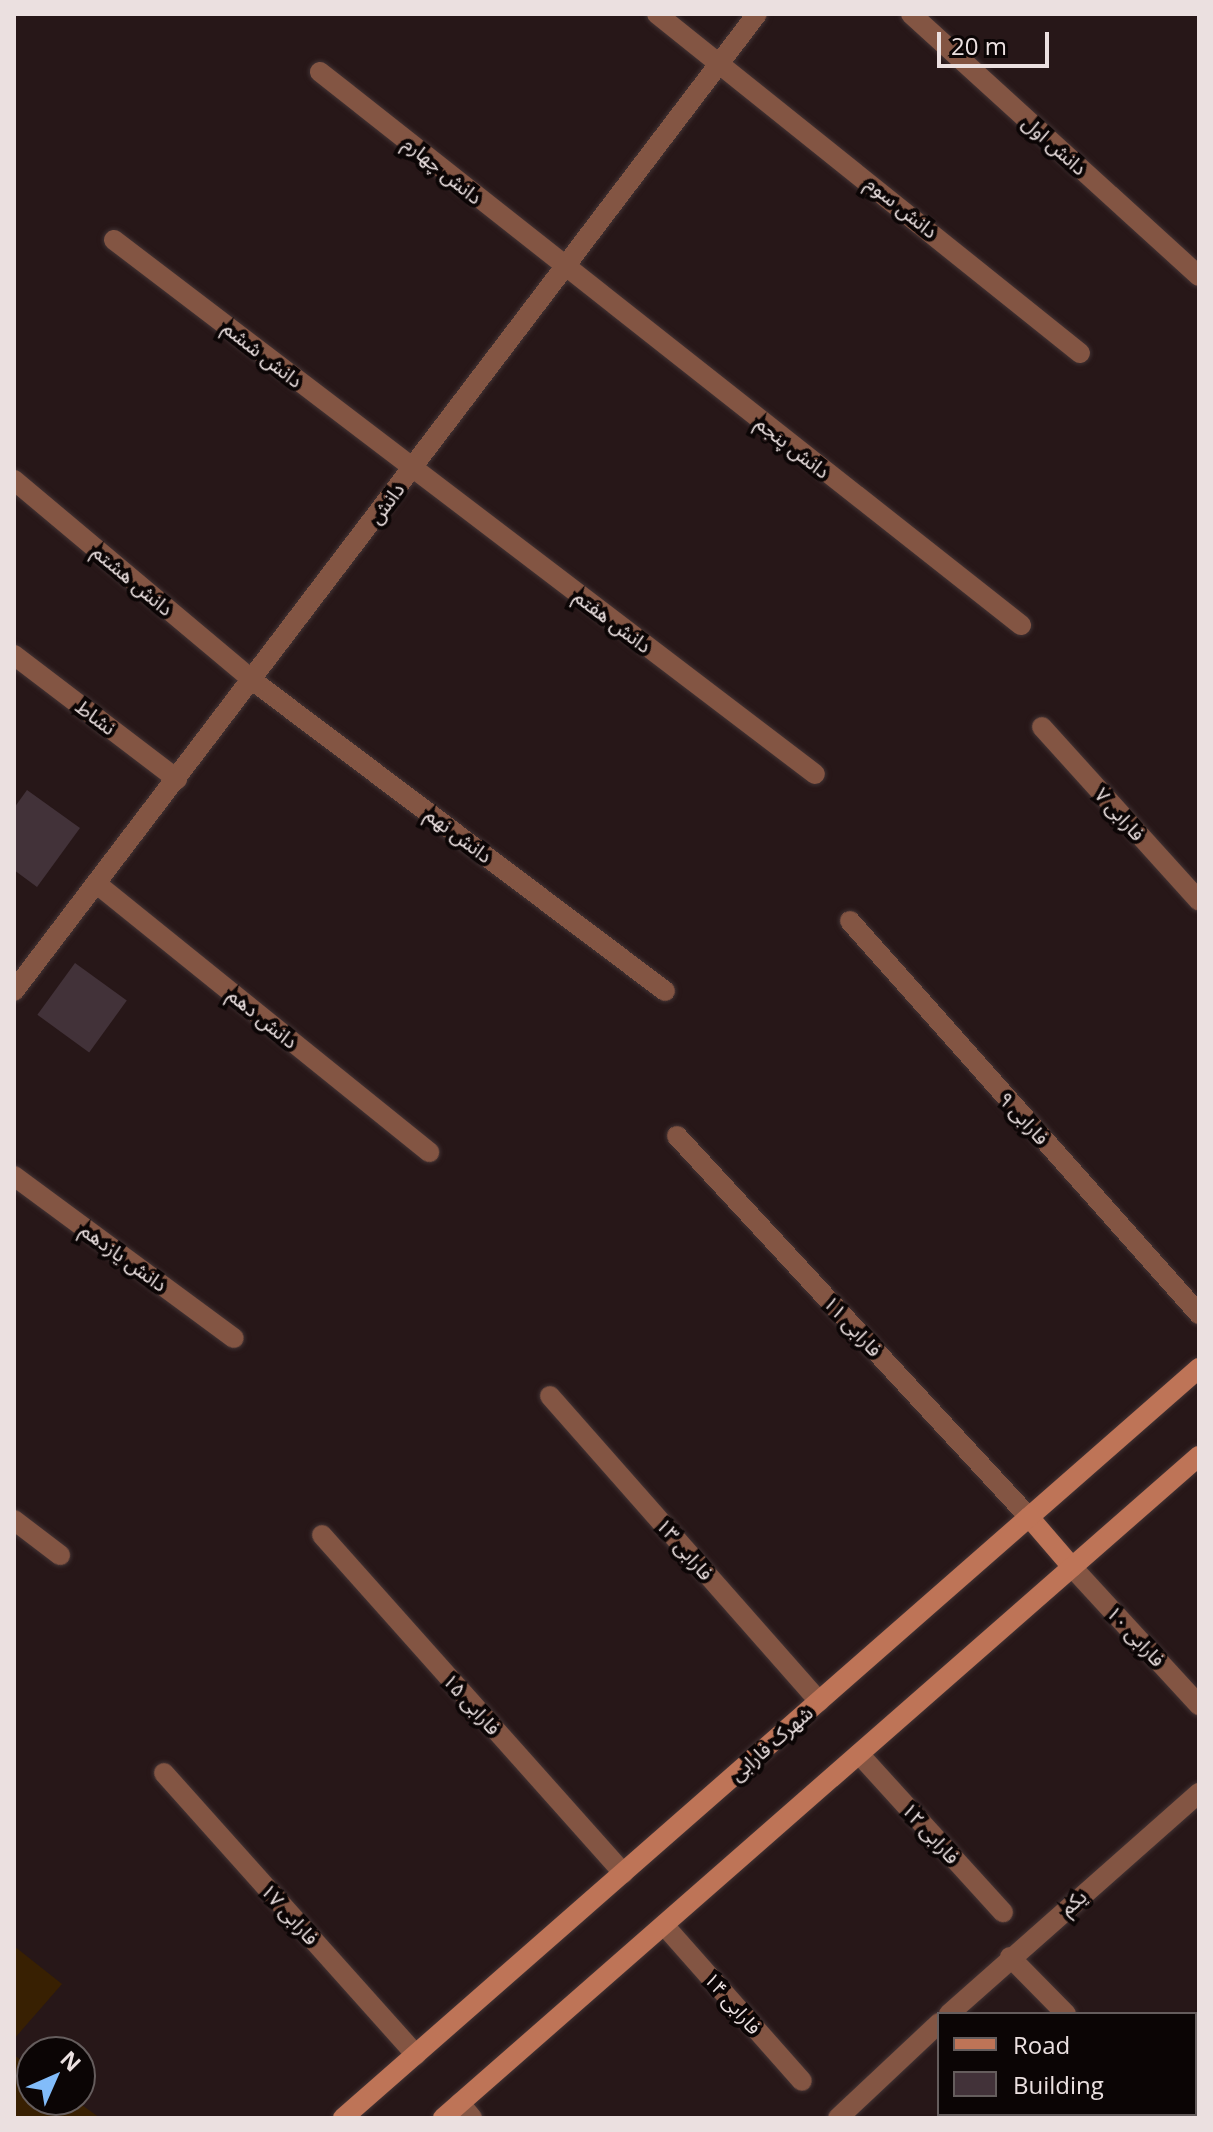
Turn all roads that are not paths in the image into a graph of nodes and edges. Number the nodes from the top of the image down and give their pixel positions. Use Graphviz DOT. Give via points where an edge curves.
graph roads {
  1 [pos="657,14"];
  2 [pos="757,14"];
  3 [pos="911,14"];
  4 [pos="723,61"];
  5 [pos="320,72"];
  6 [pos="114,240"];
  7 [pos="565,268"];
  8 [pos="1199,276"];
  9 [pos="1080,353"];
  10 [pos="411,469"];
  11 [pos="14,480"];
  12 [pos="1021,625"];
  13 [pos="14,655"];
  14 [pos="252,680"];
  15 [pos="1042,727"];
  16 [pos="815,774"];
  17 [pos="177,779"];
  18 [pos="97,884"];
  19 [pos="1199,901"];
  20 [pos="850,921"];
  21 [pos="14,991"];
  22 [pos="665,991"];
  23 [pos="677,1136"];
  24 [pos="429,1152"];
  25 [pos="14,1176"];
  26 [pos="1199,1314"];
  27 [pos="234,1338"];
  28 [pos="1199,1368"];
  29 [pos="550,1396"];
  30 [pos="1199,1456"];
  31 [pos="1029,1517"];
  32 [pos="14,1520"];
  33 [pos="322,1535"];
  34 [pos="60,1555"];
  35 [pos="1072,1567"];
  36 [pos="819,1701"];
  37 [pos="1199,1705"];
  38 [pos="859,1754"];
  39 [pos="164,1773"];
  40 [pos="1199,1793"];
  41 [pos="623,1873"];
  42 [pos="1003,1912"];
  43 [pos="664,1925"];
  44 [pos="1010,1957"];
  45 [pos="951,2012"];
  46 [pos="1064,2012"];
  47 [pos="937,2025"];
  48 [pos="416,2055"];
  49 [pos="802,2081"];
  50 [pos="466,2111"];
  51 [pos="343,2118"];
  52 [pos="443,2118"];
  53 [pos="838,2118"];
  1 -- 4 [label="street, دانش سوم"];
  2 -- 4 [label="street, دانش"];
  3 -- 8 [label="street, دانش اول"];
  4 -- 7 [label="street, دانش"];
  4 -- 9 [label="street, دانش سوم"];
  5 -- 7 [label="street, دانش چهارم"];
  6 -- 10 [label="street, دانش ششم"];
  7 -- 10 [label="street, دانش"];
  7 -- 12 [label="street, دانش پنجم"];
  10 -- 14 [label="street, دانش"];
  10 -- 16 [label="street, دانش هفتم"];
  11 -- 14 [label="street, دانش هشتم"];
  13 -- 17 [label="street, نشاط"];
  14 -- 17 [label="street, دانش"];
  14 -- 22 [label="street, دانش نهم"];
  15 -- 19 [label="street, فارابی ۷"];
  17 -- 18 [label="street, دانش"];
  18 -- 21 [label="street, دانش"];
  18 -- 24 [label="street, دانش دهم"];
  20 -- 26 [label="street, فارابی ۹"];
  23 -- 31 [label="street, فارابی ۱۱"];
  25 -- 27 [label="street, دانش یازدهم"];
  28 -- 31 [label="main road, شهرک فارابی"];
  29 -- 36 [label="street, فارابی ۱۳"];
  30 -- 35 [label="main road"];
  31 -- 35 [label="main road"];
  31 -- 36 [label="main road, شهرک فارابی"];
  32 -- 34 [label="street"];
  33 -- 41 [label="street, فارابی ۱۵"];
  35 -- 37 [label="street, فارابی ۱۰"];
  35 -- 38 [label="main road"];
  36 -- 41 [label="main road, شهرک فارابی"];
  38 -- 42 [label="street, فارابی ۱۲"];
  38 -- 43 [label="main road"];
  39 -- 48 [label="street, فارابی ۱۷"];
  40 -- 44 [label="street, یکم"];
  41 -- 48 [label="main road, شهرک فارابی"];
  43 -- 49 [label="street, فارابی ۱۴"];
  43 -- 50 [label="main road"];
  44 -- 45 [label="street, یکم"];
  44 -- 46 [label="street"];
  47 -- 53 [label="street"];
  48 -- 51 [label="main road, شهرک فارابی"];
  50 -- 52 [label="main road"];
}
